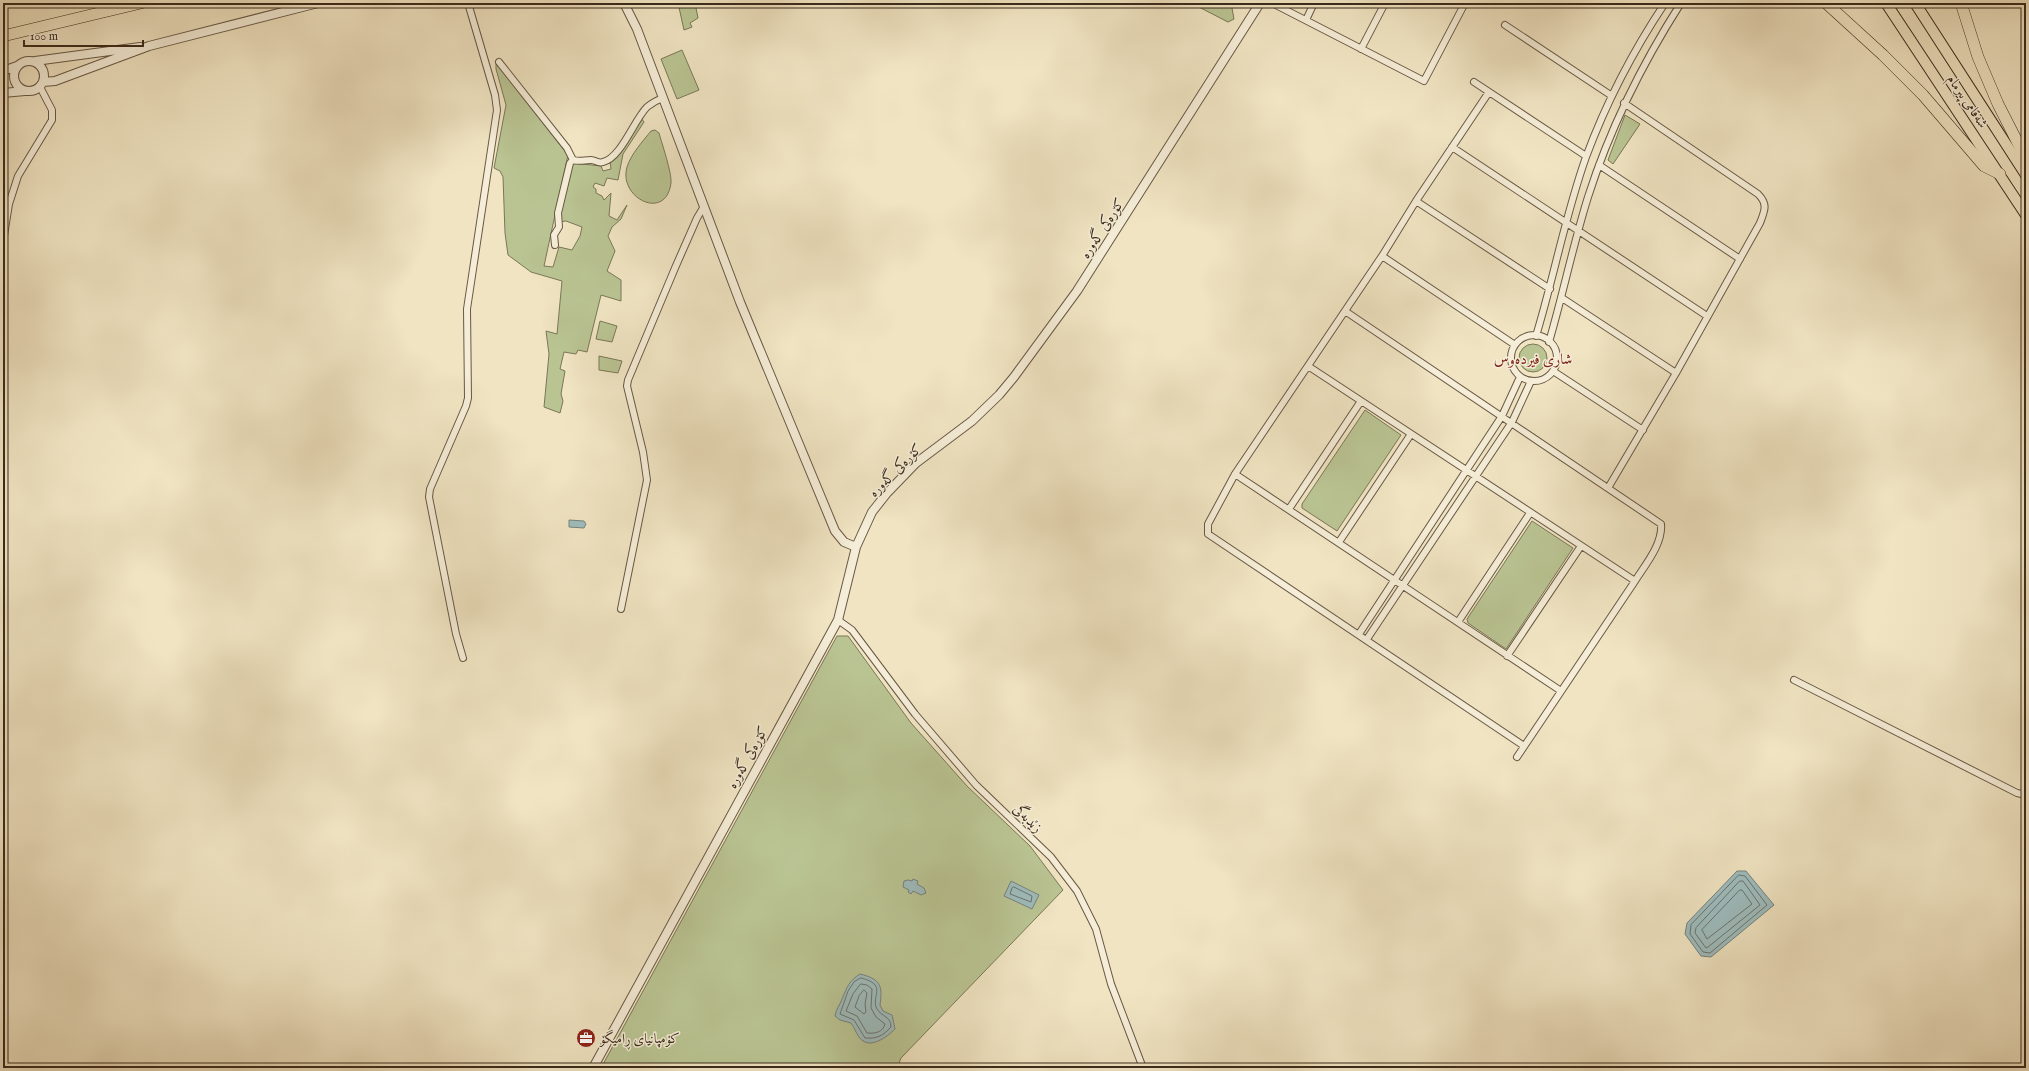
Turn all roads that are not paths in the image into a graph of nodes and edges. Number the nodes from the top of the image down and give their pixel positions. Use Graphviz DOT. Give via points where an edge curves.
graph roads {
  1 [pos="141,3"];
  2 [pos="318,3"];
  3 [pos="468,3"];
  4 [pos="624,3"];
  5 [pos="1260,3"];
  6 [pos="1314,3"];
  7 [pos="1386,3"];
  8 [pos="1465,3"];
  9 [pos="1665,3"];
  10 [pos="1681,3"];
  11 [pos="1826,3"];
  12 [pos="1886,3"];
  13 [pos="1915,3"];
  14 [pos="1961,3"];
  15 [pos="1276,5"];
  16 [pos="1306,20"];
  17 [pos="1505,25"];
  18 [pos="3,36"];
  19 [pos="149,46"];
  20 [pos="1361,49"];
  21 [pos="35,61"];
  22 [pos="499,62"];
  23 [pos="17,66"];
  24 [pos="3,71"];
  25 [pos="1474,82"];
  26 [pos="42,85"];
  27 [pos="25,90"];
  28 [pos="1489,92"];
  29 [pos="3,93"];
  30 [pos="1612,96"];
  31 [pos="663,98"];
  32 [pos="1624,102"];
  33 [pos="1452,148"];
  34 [pos="1586,156"];
  35 [pos="573,160"];
  36 [pos="1599,165"];
  37 [pos="2000,174"];
  38 [pos="2026,175"];
  39 [pos="1416,200"];
  40 [pos="703,208"];
  41 [pos="2026,215"];
  42 [pos="1566,222"];
  43 [pos="1578,232"];
  44 [pos="3,242"];
  45 [pos="555,245"];
  46 [pos="1382,256"];
  47 [pos="1740,258"];
  48 [pos="1550,289"];
  49 [pos="1562,298"];
  50 [pos="1345,312"];
  51 [pos="1707,316"];
  52 [pos="1536,336"];
  53 [pos="1549,342"];
  54 [pos="1515,345"];
  55 [pos="1308,366"];
  56 [pos="1553,371"];
  57 [pos="1676,373"];
  58 [pos="1520,377"];
  59 [pos="1531,381"];
  60 [pos="1361,401"];
  61 [pos="1502,416"];
  62 [pos="1512,422"];
  63 [pos="1643,430"];
  64 [pos="1411,434"];
  65 [pos="1468,471"];
  66 [pos="1235,474"];
  67 [pos="1476,477"];
  68 [pos="1608,488"];
  69 [pos="1289,509"];
  70 [pos="1530,513"];
  71 [pos="1339,542"];
  72 [pos="1581,546"];
  73 [pos="856,547"];
  74 [pos="1395,579"];
  75 [pos="1635,581"];
  76 [pos="1403,584"];
  77 [pos="621,609"];
  78 [pos="838,620"];
  79 [pos="1458,622"];
  80 [pos="1359,634"];
  81 [pos="1367,639"];
  82 [pos="1507,656"];
  83 [pos="463,658"];
  84 [pos="1794,680"];
  85 [pos="1561,692"];
  86 [pos="1524,746"];
  87 [pos="1517,757"];
  88 [pos="2026,795"];
  89 [pos="593,1068"];
  90 [pos="1143,1068"];
  1 -- 18 [label="highway"];
  2 -- 19 [label="street"];
  3 -- 83 [label="street" via="497,110 468,309 468,398 430,489 429,497"];
  4 -- 31 [label="street" via="637,29"];
  5 -- 73 [label="street, کۆرەکی گەورە" via="1077,291 986,408 896,482 870,515"];
  6 -- 16 [label="street"];
  7 -- 20 [label="street"];
  8 -- 20 [label="street" via="1424,81"];
  9 -- 30 [label="street" via="1640,42"];
  10 -- 32 [label="street" via="1646,59"];
  11 -- 37 [label="highway" via="1845,18 1918,90 1984,166"];
  12 -- 37 [label="highway, شەقامی پیرمام"];
  13 -- 38 [label="highway, شەقامی پیرمام"];
  14 -- 38 [label="highway" via="1978,57 2024,155"];
  15 -- 16 [label="street"];
  16 -- 20 [label="street"];
  17 -- 30 [label="street"];
  19 -- 21 [label="street"];
  19 -- 26 [label="street"];
  21 -- 23 [label="street" via="26,61"];
  21 -- 26 [label="street" via="44,72"];
  22 -- 35 [label="street" via="567,148"];
  23 -- 24 [label="street"];
  23 -- 27 [label="street" via="14,80"];
  25 -- 28 [label="street"];
  26 -- 27 [label="street" via="36,90"];
  26 -- 44 [label="street" via="52,110 52,120 18,176 9,204"];
  27 -- 29 [label="street"];
  28 -- 33 [label="street"];
  28 -- 34 [label="street"];
  30 -- 34 [label="street"];
  31 -- 35 [label="street" via="646,108 622,144 605,162"];
  31 -- 40 [label="street"];
  32 -- 36 [label="street"];
  32 -- 47 [label="street" via="1763,199 1764,213"];
  33 -- 39 [label="street"];
  33 -- 42 [label="street"];
  34 -- 42 [label="street"];
  35 -- 45 [label="street" via="570,163 558,213 559,227 554,235"];
  36 -- 43 [label="street"];
  36 -- 47 [label="street"];
  37 -- 41 [label="highway, شەقامی پیرمام"];
  39 -- 46 [label="street"];
  39 -- 48 [label="street"];
  40 -- 73 [label="street" via="835,531 844,542"];
  40 -- 77 [label="street" via="628,380 627,386 647,480"];
  42 -- 43 [label="street"];
  42 -- 48 [label="street"];
  43 -- 49 [label="street"];
  43 -- 51 [label="street"];
  46 -- 50 [label="street"];
  46 -- 54 [label="street"];
  47 -- 51 [label="street"];
  48 -- 52 [label="street"];
  49 -- 53 [label="street"];
  49 -- 57 [label="street"];
  50 -- 55 [label="street"];
  50 -- 61 [label="street"];
  51 -- 57 [label="street"];
  52 -- 53 [label="street"];
  52 -- 54 [label="street" via="1525,337"];
  53 -- 56 [label="street" via="1557,357"];
  54 -- 58 [label="street" via="1511,362"];
  55 -- 60 [label="street"];
  55 -- 66 [label="street"];
  56 -- 59 [label="street" via="1540,380"];
  56 -- 63 [label="street"];
  57 -- 63 [label="street"];
  58 -- 59 [label="street"];
  58 -- 61 [label="street"];
  59 -- 62 [label="street"];
  60 -- 64 [label="street"];
  60 -- 69 [label="street"];
  61 -- 62 [label="street"];
  61 -- 65 [label="street"];
  62 -- 67 [label="street"];
  62 -- 68 [label="street"];
  63 -- 68 [label="street"];
  64 -- 65 [label="street"];
  64 -- 71 [label="street"];
  65 -- 67 [label="street"];
  65 -- 74 [label="street"];
  66 -- 69 [label="street"];
  66 -- 80 [label="street" via="1208,524 1208,534"];
  67 -- 70 [label="street"];
  67 -- 76 [label="street"];
  68 -- 75 [label="street" via="1661,524 1662,532 1659,539"];
  69 -- 71 [label="street"];
  70 -- 72 [label="street"];
  70 -- 79 [label="street"];
  71 -- 74 [label="street"];
  72 -- 75 [label="street"];
  72 -- 82 [label="street"];
  73 -- 78 [label="street, کۆرەکی گەورە"];
  74 -- 76 [label="street"];
  74 -- 80 [label="street"];
  75 -- 85 [label="street"];
  76 -- 79 [label="street"];
  76 -- 81 [label="street"];
  78 -- 89 [label="street, کۆرەکی گەورە"];
  78 -- 90 [label="street, زێدبەگی" via="852,630 915,714 976,785 1051,858 1077,891 1096,928 1111,984"];
  79 -- 82 [label="street"];
  80 -- 81 [label="street"];
  81 -- 86 [label="street"];
  82 -- 85 [label="street"];
  84 -- 88 [label="street" via="2016,793"];
  85 -- 86 [label="street"];
  86 -- 87 [label="street"];
}
